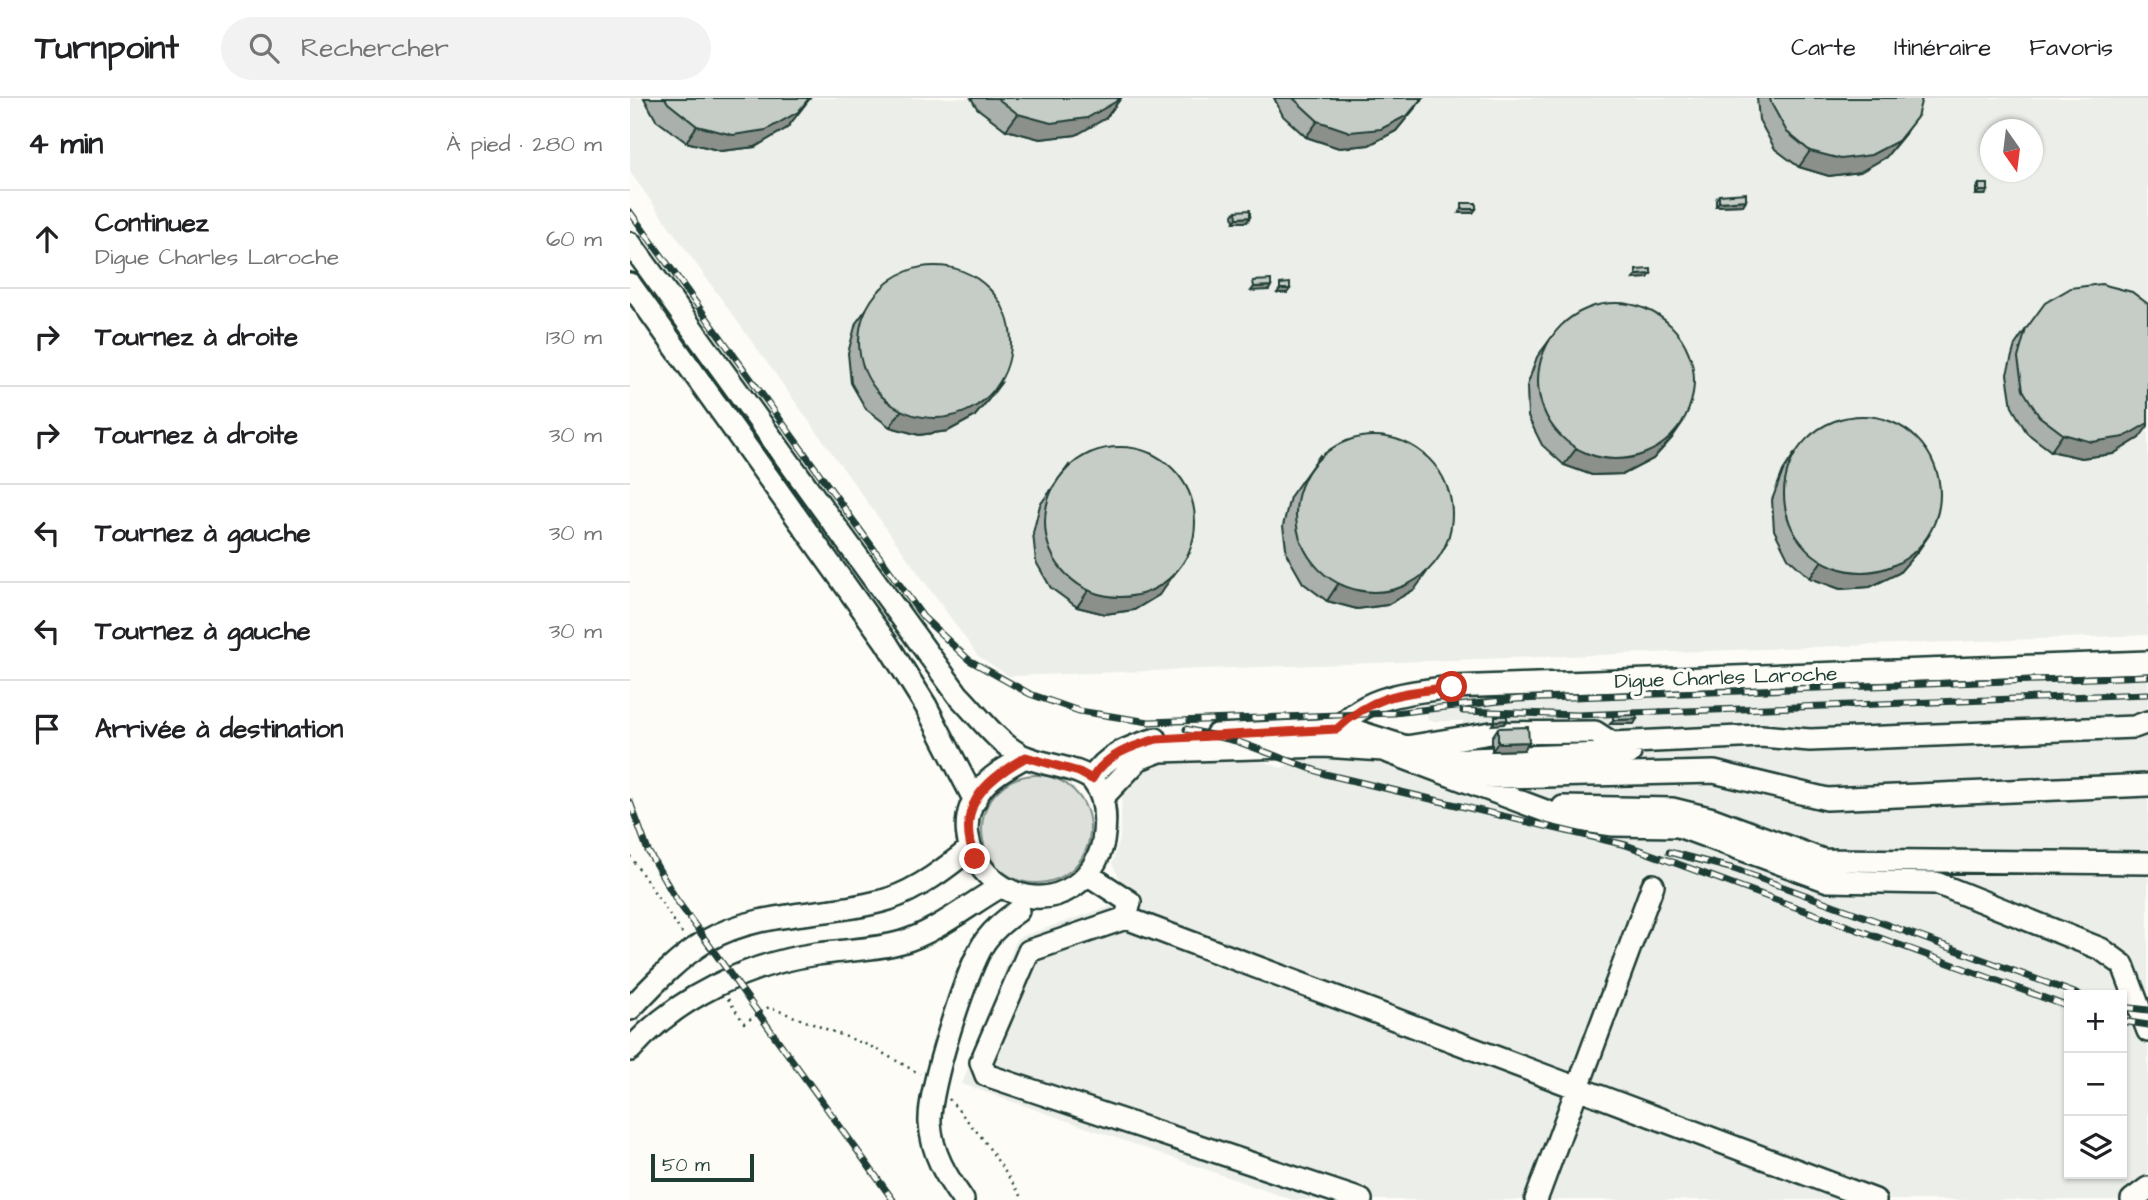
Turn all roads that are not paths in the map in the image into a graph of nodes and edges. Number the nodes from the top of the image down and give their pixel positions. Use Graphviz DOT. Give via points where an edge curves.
graph roads {
  1 [pos="630,243"];
  2 [pos="630,284"];
  3 [pos="2148,662"];
  4 [pos="2148,722"];
  5 [pos="1330,737"];
  6 [pos="1026,757"];
  7 [pos="1451,778"];
  8 [pos="2148,785"];
  9 [pos="1097,788"];
  10 [pos="975,801"];
  11 [pos="1533,807"];
  12 [pos="971,848"];
  13 [pos="2148,863"];
  14 [pos="1087,874"];
  15 [pos="1653,885"];
  16 [pos="1000,887"];
  17 [pos="1018,911"];
  18 [pos="1126,918"];
  19 [pos="630,1009"];
  20 [pos="2148,1031"];
  21 [pos="630,1051"];
  22 [pos="1577,1088"];
  23 [pos="2148,1188"];
  24 [pos="963,1200"];
  25 [pos="1361,1200"];
  26 [pos="1536,1200"];
  27 [pos="1875,1200"];
  28 [pos="2132,1200"];
  1 -- 6 [label="street" via="958,695 1005,744"];
  2 -- 10 [label="street" via="886,642 926,706"];
  3 -- 5 [label="street, Digue Charles Laroche" via="1452,687 1379,699 1353,714"];
  4 -- 5 [label="street" via="2134,727 1810,740 1761,736 1612,743 1595,732 1492,733 1406,747 1359,732"];
  5 -- 7 [label="street" via="1383,750"];
  5 -- 9 [label="street" via="1160,751 1139,759"];
  6 -- 9 [label="street" via="1079,772"];
  6 -- 10 [label="street" via="988,782"];
  7 -- 8 [label="street" via="1714,772 1827,799"];
  7 -- 11 [label="street"];
  9 -- 14 [label="street" via="1105,815 1102,843"];
  10 -- 12 [label="street" via="968,825"];
  11 -- 13 [label="street" via="1672,809 1713,819 1823,860"];
  11 -- 20 [label="street" via="1564,818 1613,825 1678,826 1828,881 1936,883 2101,949 2123,965"];
  12 -- 16 [label="street" via="980,869"];
  12 -- 19 [label="street" via="931,878 889,899 761,922 724,934 671,967"];
  14 -- 16 [label="street" via="1069,889 1049,896 1020,895"];
  14 -- 18 [label="street" via="1130,902"];
  15 -- 22 [label="street"];
  16 -- 21 [label="street" via="910,939 746,971 673,1014"];
  17 -- 24 [label="street" via="985,942 934,1085 932,1142 939,1164"];
  18 -- 22 [label="street"];
  18 -- 25 [label="street" via="1029,951 981,1062 986,1075"];
  22 -- 26 [label="street"];
  22 -- 27 [label="street"];
  23 -- 28 [label="street"];
}
